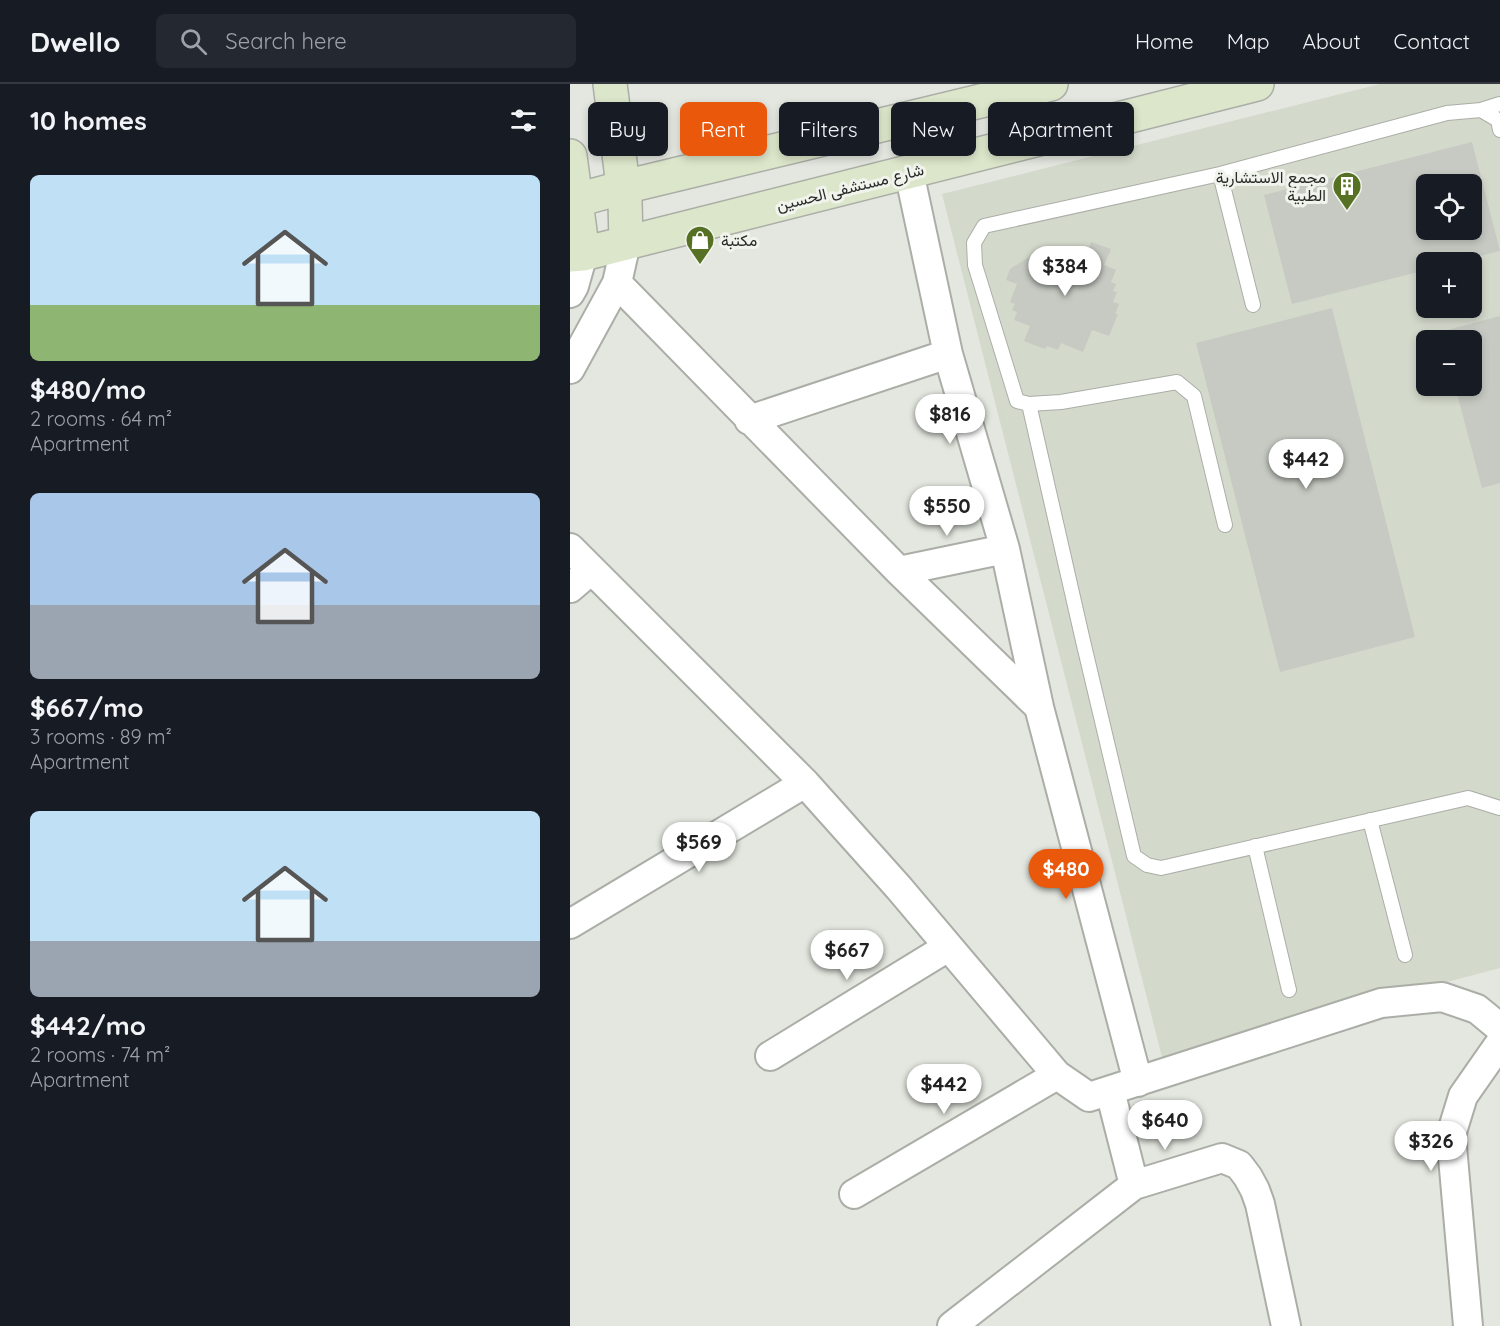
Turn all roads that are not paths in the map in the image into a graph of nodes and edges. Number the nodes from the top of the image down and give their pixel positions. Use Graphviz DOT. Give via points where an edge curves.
graph roads {
  1 [pos="610,84"];
  2 [pos="1051,84"];
  3 [pos="1257,84"];
  4 [pos="1500,104"];
  5 [pos="1481,110"];
  6 [pos="1500,130"];
  7 [pos="570,156"];
  8 [pos="909,172"];
  9 [pos="1220,174"];
  10 [pos="624,187"];
  11 [pos="573,201"];
  12 [pos="626,243"];
  13 [pos="576,254"];
  14 [pos="617,283"];
  15 [pos="570,293"];
  16 [pos="1253,305"];
  17 [pos="948,354"];
  18 [pos="570,369"];
  19 [pos="1029,404"];
  20 [pos="749,420"];
  21 [pos="1225,525"];
  22 [pos="570,548"];
  23 [pos="1005,549"];
  24 [pos="591,570"];
  25 [pos="899,571"];
  26 [pos="570,588"];
  27 [pos="1039,706"];
  28 [pos="805,783"];
  29 [pos="1500,808"];
  30 [pos="1370,820"];
  31 [pos="1256,846"];
  32 [pos="570,924"];
  33 [pos="948,947"];
  34 [pos="1405,955"];
  35 [pos="1289,990"];
  36 [pos="1500,1028"];
  37 [pos="1500,1043"];
  38 [pos="770,1056"];
  39 [pos="1057,1075"];
  40 [pos="1138,1082"];
  41 [pos="1110,1091"];
  42 [pos="1134,1185"];
  43 [pos="854,1194"];
  44 [pos="952,1326"];
  45 [pos="1286,1326"];
  46 [pos="1468,1326"];
  1 -- 10 [label="street"];
  2 -- 10 [label="street"];
  3 -- 8 [label="street, شارع مستشفى الحسين"];
  4 -- 5 [label="lane"];
  5 -- 6 [label="lane" via="1498,120"];
  5 -- 9 [label="lane" via="1447,113"];
  7 -- 11 [label="street"];
  8 -- 12 [label="street, شارع مستشفى الحسين"];
  8 -- 17 [label="street"];
  9 -- 16 [label="lane"];
  9 -- 19 [label="lane" via="984,226 974,243 975,265 1017,401"];
  10 -- 11 [label="street"];
  10 -- 12 [label="street"];
  11 -- 13 [label="street"];
  12 -- 13 [label="street, شارع مستشفى الحسين"];
  12 -- 14 [label="street"];
  13 -- 15 [label="street"];
  14 -- 18 [label="street"];
  14 -- 20 [label="street"];
  17 -- 20 [label="street"];
  17 -- 23 [label="street"];
  19 -- 21 [label="lane" via="1177,382 1194,396"];
  19 -- 31 [label="lane" via="1134,856 1146,865 1161,868"];
  20 -- 25 [label="street"];
  22 -- 24 [label="street"];
  23 -- 25 [label="street"];
  23 -- 27 [label="street"];
  24 -- 26 [label="street"];
  24 -- 28 [label="street"];
  25 -- 27 [label="street"];
  27 -- 40 [label="street"];
  28 -- 32 [label="street"];
  28 -- 33 [label="street"];
  29 -- 30 [label="lane" via="1467,798"];
  30 -- 31 [label="lane"];
  30 -- 34 [label="lane"];
  31 -- 35 [label="lane"];
  33 -- 38 [label="street"];
  33 -- 39 [label="street"];
  36 -- 40 [label="street" via="1478,1009 1442,997 1381,1003"];
  37 -- 46 [label="street" via="1463,1096 1451,1135"];
  39 -- 41 [label="street" via="1089,1097"];
  39 -- 43 [label="street"];
  40 -- 41 [label="street"];
  41 -- 42 [label="street"];
  42 -- 44 [label="street"];
  42 -- 45 [label="street" via="1222,1158 1239,1165 1260,1204"];
}
